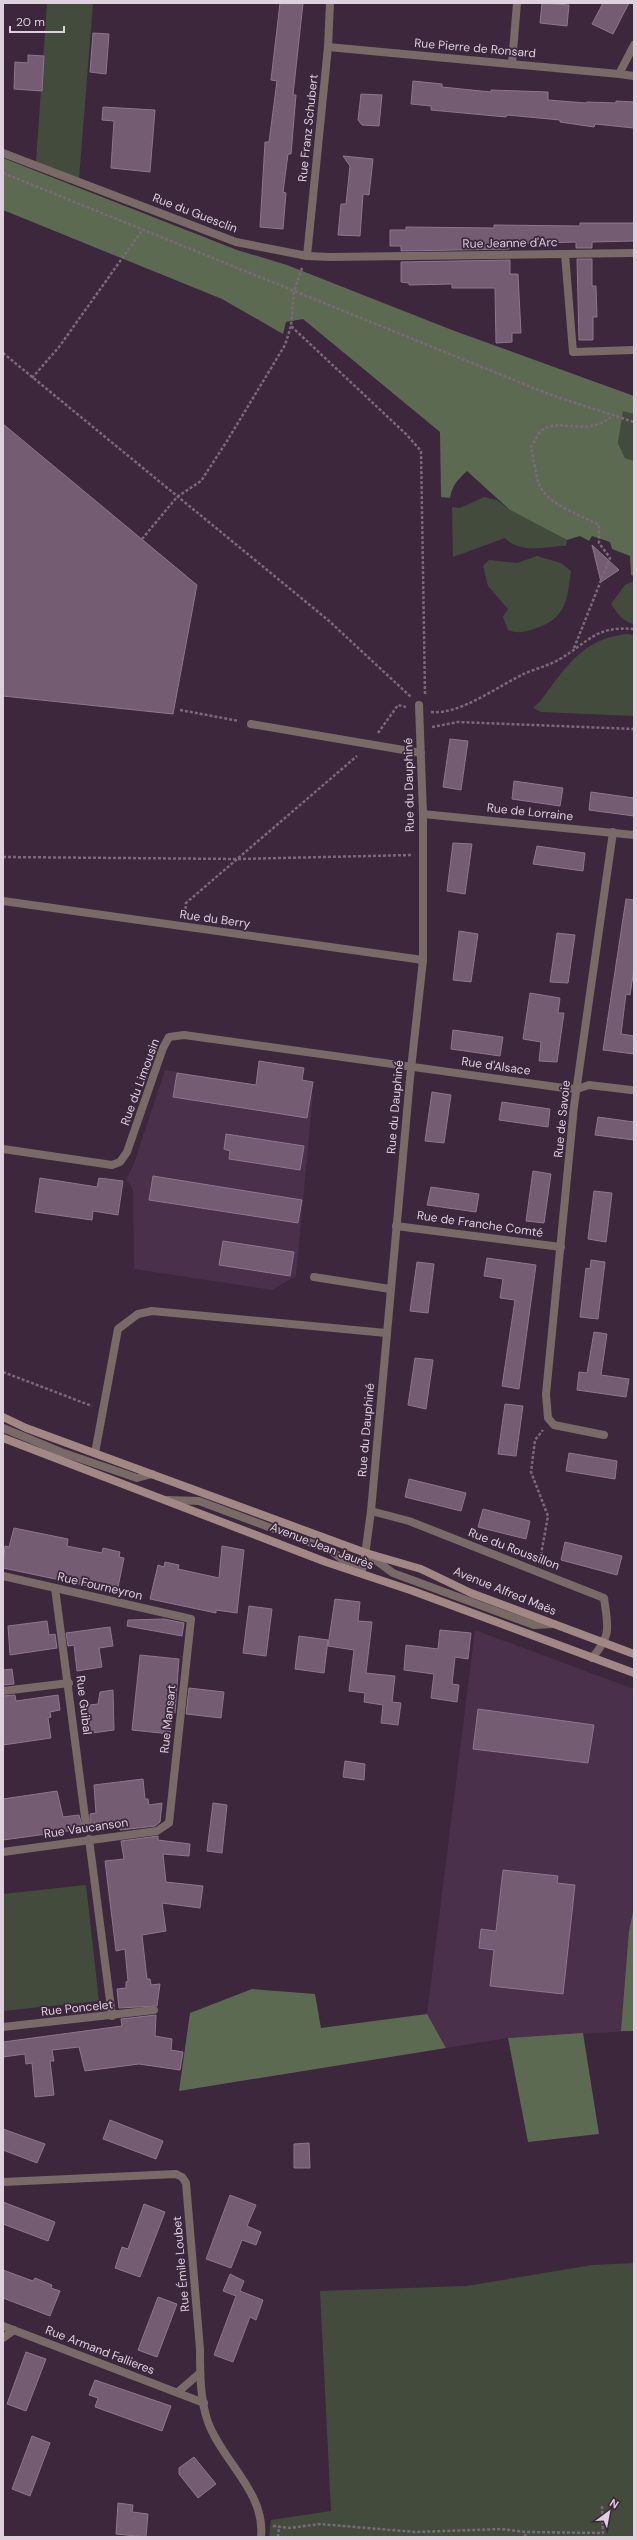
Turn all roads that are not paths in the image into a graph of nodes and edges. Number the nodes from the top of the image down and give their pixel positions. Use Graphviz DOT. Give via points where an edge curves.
graph roads {
  1 [pos="330,3"];
  2 [pos="517,3"];
  3 [pos="634,45"];
  4 [pos="328,46"];
  5 [pos="512,63"];
  6 [pos="619,74"];
  7 [pos="634,76"];
  8 [pos="3,152"];
  9 [pos="634,252"];
  10 [pos="565,254"];
  11 [pos="306,256"];
  12 [pos="386,256"];
  13 [pos="634,350"];
  14 [pos="421,708"];
  15 [pos="251,724"];
  16 [pos="421,753"];
  17 [pos="423,814"];
  18 [pos="613,832"];
  19 [pos="634,835"];
  20 [pos="3,901"];
  21 [pos="423,960"];
  22 [pos="411,1066"];
  23 [pos="577,1089"];
  24 [pos="631,1090"];
  25 [pos="3,1149"];
  26 [pos="396,1226"];
  27 [pos="561,1247"];
  28 [pos="314,1277"];
  29 [pos="390,1289"];
  30 [pos="386,1333"];
  31 [pos="3,1417"];
  32 [pos="3,1428"];
  33 [pos="604,1436"];
  34 [pos="3,1438"];
  35 [pos="95,1453"];
  36 [pos="152,1474"];
  37 [pos="168,1500"];
  38 [pos="371,1511"];
  39 [pos="366,1553"];
  40 [pos="361,1573"];
  41 [pos="3,1576"];
  42 [pos="57,1588"];
  43 [pos="191,1618"];
  44 [pos="555,1624"];
  45 [pos="604,1643"];
  46 [pos="634,1654"];
  47 [pos="592,1658"];
  48 [pos="634,1673"];
  49 [pos="69,1683"];
  50 [pos="3,1691"];
  51 [pos="169,1823"];
  52 [pos="86,1825"];
  53 [pos="89,1839"];
  54 [pos="3,1852"];
  55 [pos="154,2010"];
  56 [pos="112,2016"];
  57 [pos="3,2027"];
  58 [pos="3,2182"];
  59 [pos="3,2326"];
  60 [pos="14,2330"];
  61 [pos="3,2338"];
  62 [pos="200,2373"];
  63 [pos="178,2392"];
  64 [pos="204,2403"];
  65 [pos="261,2537"];
  1 -- 4 [label="street, Rue Franz Schubert"];
  2 -- 5 [label="street"];
  3 -- 6 [label="street"];
  4 -- 5 [label="street, Rue Pierre de Ronsard"];
  4 -- 11 [label="street, Rue Franz Schubert"];
  5 -- 6 [label="street, Rue Pierre de Ronsard"];
  6 -- 7 [label="street, Rue Pierre de Ronsard"];
  8 -- 11 [label="street, Rue du Guesclin" via="236,242"];
  9 -- 10 [label="street, Rue Jeanne d'Arc"];
  10 -- 12 [label="street, Rue Jeanne d'Arc"];
  10 -- 13 [label="street" via="573,352"];
  11 -- 12 [label="street, Rue du Guesclin"];
  14 -- 16 [label="street, Rue du Dauphiné"];
  15 -- 16 [label="street"];
  16 -- 17 [label="street, Rue du Dauphiné"];
  17 -- 18 [label="street, Rue de Lorraine"];
  17 -- 21 [label="street, Rue du Dauphiné"];
  18 -- 19 [label="street, Rue de Lorraine"];
  18 -- 23 [label="street, Rue de Savoie"];
  20 -- 21 [label="street, Rue du Berry"];
  21 -- 22 [label="street, Rue du Dauphiné"];
  22 -- 23 [label="street, Rue d'Alsace"];
  22 -- 25 [label="street, Rue du Limousin" via="184,1035 169,1038 163,1048 127,1152 120,1162 112,1165"];
  22 -- 26 [label="street, Rue du Dauphiné"];
  23 -- 24 [label="street, Rue d'Alsace" via="589,1085"];
  23 -- 27 [label="street, Rue de Savoie"];
  26 -- 27 [label="street, Rue de Franche Comté"];
  26 -- 29 [label="street, Rue du Dauphiné"];
  27 -- 33 [label="street, Rue de Savoie" via="546,1409 554,1425"];
  28 -- 29 [label="street"];
  29 -- 30 [label="street, Rue du Dauphiné"];
  30 -- 35 [label="street" via="152,1311 138,1314 118,1329"];
  30 -- 38 [label="street, Rue du Dauphiné"];
  31 -- 35 [label="main road, Avenue Jean Jaurès"];
  32 -- 36 [label="street" via="61,1452 137,1478"];
  34 -- 37 [label="main road, Avenue Jean Jaurès"];
  35 -- 36 [label="main road, Avenue Jean Jaurès"];
  36 -- 39 [label="main road, Avenue Jean Jaurès"];
  37 -- 40 [label="main road, Avenue Jean Jaurès"];
  37 -- 40 [label="street" via="199,1501 330,1550"];
  38 -- 39 [label="street, Rue du Dauphiné"];
  38 -- 45 [label="street, Rue du Roussillon" via="409,1521 604,1598 607,1630"];
  39 -- 40 [label="street, Rue du Dauphiné"];
  39 -- 44 [label="main road, Avenue Alfred Maës" via="421,1570 471,1593"];
  39 -- 44 [label="street" via="393,1573 534,1626"];
  40 -- 47 [label="main road, Avenue Jean Jaurès"];
  41 -- 42 [label="street, Rue Fourneyron"];
  42 -- 43 [label="street, Rue Fourneyron"];
  42 -- 49 [label="street, Rue Guibal"];
  43 -- 51 [label="street, Rue Mansart"];
  44 -- 45 [label="main road, Avenue Alfred Maës"];
  45 -- 46 [label="main road, Avenue Alfred Maës"];
  45 -- 47 [label="street"];
  47 -- 48 [label="main road, Avenue Jean Jaurès"];
  49 -- 50 [label="street"];
  49 -- 52 [label="street, Rue Guibal"];
  51 -- 53 [label="street, Rue Vaucanson" via="157,1831"];
  53 -- 54 [label="street, Rue Vaucanson"];
  53 -- 56 [label="street"];
  55 -- 56 [label="street, Rue Poncelet"];
  56 -- 57 [label="street, Rue Poncelet"];
  58 -- 62 [label="street, Rue Émile Loubet" via="176,2174 182,2177 186,2183"];
  59 -- 60 [label="street, Rue Armand Fallieres"];
  60 -- 61 [label="street"];
  60 -- 63 [label="street, Rue Armand Fallieres"];
  62 -- 63 [label="street"];
  62 -- 64 [label="street, Rue Émile Loubet"];
  63 -- 64 [label="street, Rue Armand Fallieres"];
  64 -- 65 [label="street, Rue Émile Loubet" via="217,2442 250,2490 261,2516"];
}
